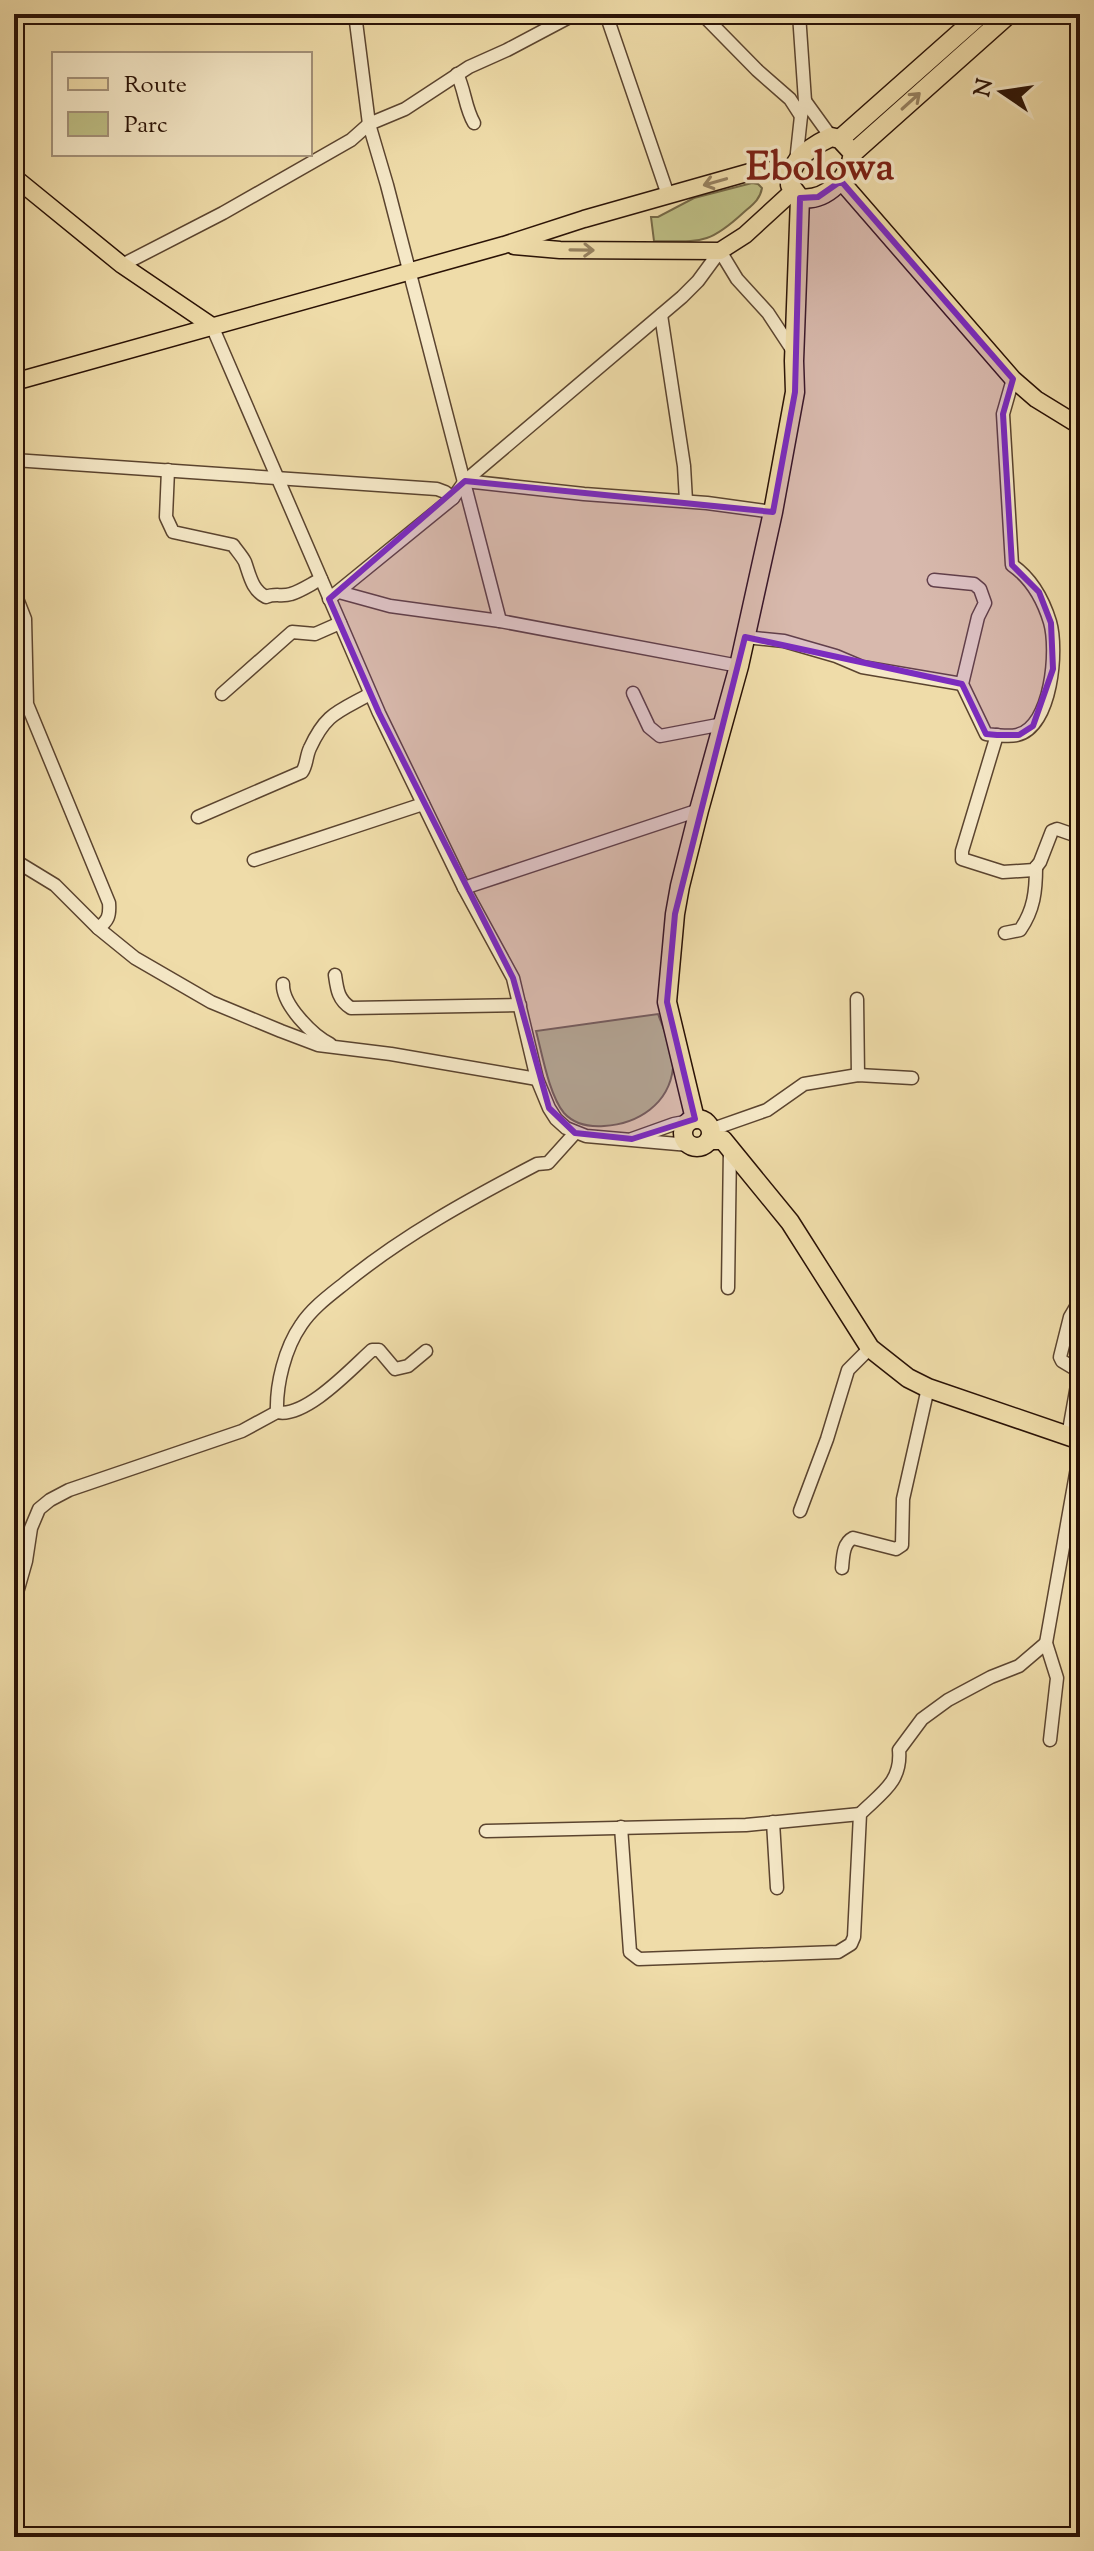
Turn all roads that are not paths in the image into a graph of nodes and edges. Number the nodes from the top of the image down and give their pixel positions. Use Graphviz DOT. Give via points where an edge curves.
graph roads {
  1 [pos="355,14"];
  2 [pos="575,14"];
  3 [pos="606,14"];
  4 [pos="702,14"];
  5 [pos="799,14"];
  6 [pos="981,14"];
  7 [pos="1009,14"];
  8 [pos="549,20"];
  9 [pos="457,74"];
  10 [pos="805,101"];
  11 [pos="801,116"];
  12 [pos="474,123"];
  13 [pos="369,124"];
  14 [pos="841,143"];
  15 [pos="794,165"];
  16 [pos="15,179"];
  17 [pos="841,181"];
  18 [pos="796,194"];
  19 [pos="668,195"];
  20 [pos="504,245"];
  21 [pos="720,251"];
  22 [pos="122,265"];
  23 [pos="408,270"];
  24 [pos="661,315"];
  25 [pos="212,326"];
  26 [pos="794,353"];
  27 [pos="1013,379"];
  28 [pos="14,382"];
  29 [pos="1080,426"];
  30 [pos="14,460"];
  31 [pos="168,470"];
  32 [pos="279,478"];
  33 [pos="465,481"];
  34 [pos="453,498"];
  35 [pos="686,501"];
  36 [pos="773,512"];
  37 [pos="321,579"];
  38 [pos="934,580"];
  39 [pos="14,591"];
  40 [pos="334,595"];
  41 [pos="500,621"];
  42 [pos="340,623"];
  43 [pos="745,637"];
  44 [pos="739,666"];
  45 [pos="962,684"];
  46 [pos="633,693"];
  47 [pos="222,694"];
  48 [pos="370,694"];
  49 [pos="723,724"];
  50 [pos="997,735"];
  51 [pos="423,804"];
  52 [pos="699,810"];
  53 [pos="198,817"];
  54 [pos="1080,837"];
  55 [pos="14,860"];
  56 [pos="254,860"];
  57 [pos="1036,867"];
  58 [pos="464,888"];
  59 [pos="98,928"];
  60 [pos="1005,933"];
  61 [pos="335,975"];
  62 [pos="283,984"];
  63 [pos="857,999"];
  64 [pos="520,1005"];
  65 [pos="344,1050"];
  66 [pos="858,1075"];
  67 [pos="912,1078"];
  68 [pos="537,1079"];
  69 [pos="701,1128"];
  70 [pos="575,1133"];
  71 [pos="632,1139"];
  72 [pos="689,1145"];
  73 [pos="730,1148"];
  74 [pos="728,1288"];
  75 [pos="1080,1300"];
  76 [pos="870,1348"];
  77 [pos="426,1351"];
  78 [pos="928,1388"];
  79 [pos="277,1412"];
  80 [pos="1076,1442"];
  81 [pos="800,1511"];
  82 [pos="842,1568"];
  83 [pos="14,1603"];
  84 [pos="1046,1643"];
  85 [pos="1050,1740"];
  86 [pos="860,1814"];
  87 [pos="773,1822"];
  88 [pos="621,1827"];
  89 [pos="486,1831"];
  90 [pos="777,1888"];
  1 -- 13 [label="street"];
  2 -- 8 [label="street"];
  3 -- 19 [label="street"];
  4 -- 11 [label="street"];
  5 -- 10 [label="street"];
  6 -- 14 [label="highway"];
  14 -- 7 [label="highway, one-way"];
  8 -- 9 [label="street"];
  9 -- 12 [label="street"];
  9 -- 13 [label="street" via="405,109"];
  10 -- 11 [label="street"];
  10 -- 14 [label="street"];
  11 -- 15 [label="street"];
  13 -- 22 [label="street" via="351,140"];
  13 -- 23 [label="street"];
  14 -- 15 [label="highway" via="805,153"];
  14 -- 17 [label="highway" via="849,168"];
  15 -- 18 [label="highway" via="789,176"];
  15 -- 19 [label="main road, one-way"];
  16 -- 22 [label="main road"];
  17 -- 18 [label="highway" via="818,197"];
  17 -- 27 [label="main road"];
  18 -- 21 [label="main road"];
  18 -- 26 [label="highway"];
  19 -- 20 [label="main road"];
  20 -- 21 [label="main road, one-way"];
  20 -- 23 [label="main road"];
  21 -- 24 [label="street" via="698,281"];
  21 -- 26 [label="street"];
  22 -- 25 [label="main road"];
  23 -- 25 [label="main road"];
  23 -- 33 [label="street"];
  24 -- 33 [label="street"];
  24 -- 35 [label="street"];
  25 -- 28 [label="main road"];
  25 -- 32 [label="street"];
  26 -- 36 [label="highway" via="795,392"];
  27 -- 29 [label="main road"];
  27 -- 50 [label="street" via="1003,414 1012,565 1039,592 1051,623 1053,669 1042,713 1033,726 1019,735"];
  30 -- 31 [label="street"];
  31 -- 32 [label="street"];
  31 -- 37 [label="street" via="166,517 173,532 233,545 260,595 293,594"];
  32 -- 34 [label="street" via="437,489"];
  32 -- 37 [label="street"];
  33 -- 34 [label="street"];
  33 -- 35 [label="street"];
  33 -- 41 [label="street"];
  34 -- 40 [label="street"];
  35 -- 36 [label="street"];
  36 -- 43 [label="highway"];
  37 -- 40 [label="street"];
  38 -- 45 [label="street" via="974,584 985,603"];
  39 -- 59 [label="street" via="25,619 27,704 109,903 108,921"];
  40 -- 41 [label="street"];
  40 -- 42 [label="street"];
  41 -- 44 [label="street"];
  42 -- 47 [label="street" via="315,634 292,632"];
  42 -- 48 [label="street"];
  43 -- 44 [label="highway"];
  43 -- 45 [label="street" via="784,641 862,667"];
  44 -- 49 [label="highway"];
  45 -- 50 [label="street" via="986,734"];
  46 -- 49 [label="street" via="649,727 660,736"];
  48 -- 51 [label="street"];
  48 -- 53 [label="street" via="325,720 302,772"];
  49 -- 52 [label="highway"];
  50 -- 57 [label="street" via="962,859 1003,872"];
  51 -- 56 [label="street"];
  51 -- 58 [label="street"];
  52 -- 58 [label="street"];
  52 -- 69 [label="highway" via="680,886 667,1002"];
  54 -- 57 [label="street" via="1054,830"];
  55 -- 59 [label="street" via="55,885"];
  57 -- 60 [label="street" via="1029,917 1020,930"];
  58 -- 64 [label="street" via="513,978"];
  59 -- 65 [label="street" via="135,958 211,1002 318,1045"];
  61 -- 64 [label="street" via="339,996 351,1008"];
  62 -- 65 [label="street" via="285,1001 296,1013 325,1042"];
  63 -- 66 [label="street"];
  64 -- 68 [label="street"];
  65 -- 68 [label="street"];
  66 -- 67 [label="street"];
  66 -- 69 [label="street" via="804,1084 767,1110"];
  68 -- 70 [label="street" via="556,1119"];
  69 -- 71 [label="street" via="674,1124"];
  69 -- 72 [label="highway" via="700,1147"];
  69 -- 73 [label="highway"];
  70 -- 71 [label="street"];
  70 -- 79 [label="street" via="548,1163 440,1216 365,1267 309,1314 296,1334 277,1389"];
  71 -- 72 [label="street"];
  73 -- 74 [label="street"];
  73 -- 76 [label="highway" via="790,1222"];
  75 -- 80 [label="street" via="1060,1357 1079,1374"];
  76 -- 78 [label="highway"];
  76 -- 81 [label="street" via="848,1370"];
  77 -- 79 [label="street" via="395,1369 379,1350 372,1350 318,1399 285,1414"];
  78 -- 80 [label="highway"];
  78 -- 82 [label="street" via="903,1499 902,1545 896,1549 853,1538 845,1546"];
  79 -- 83 [label="street" via="242,1431 50,1500 39,1509 31,1528"];
  80 -- 84 [label="street"];
  84 -- 85 [label="street" via="1057,1678"];
  84 -- 86 [label="street" via="1019,1666 956,1695 922,1719 899,1750 900,1767 889,1786"];
  86 -- 87 [label="street"];
  86 -- 88 [label="street" via="854,1937 838,1952 634,1957"];
  87 -- 88 [label="street"];
  87 -- 90 [label="street"];
  88 -- 89 [label="street"];
}
